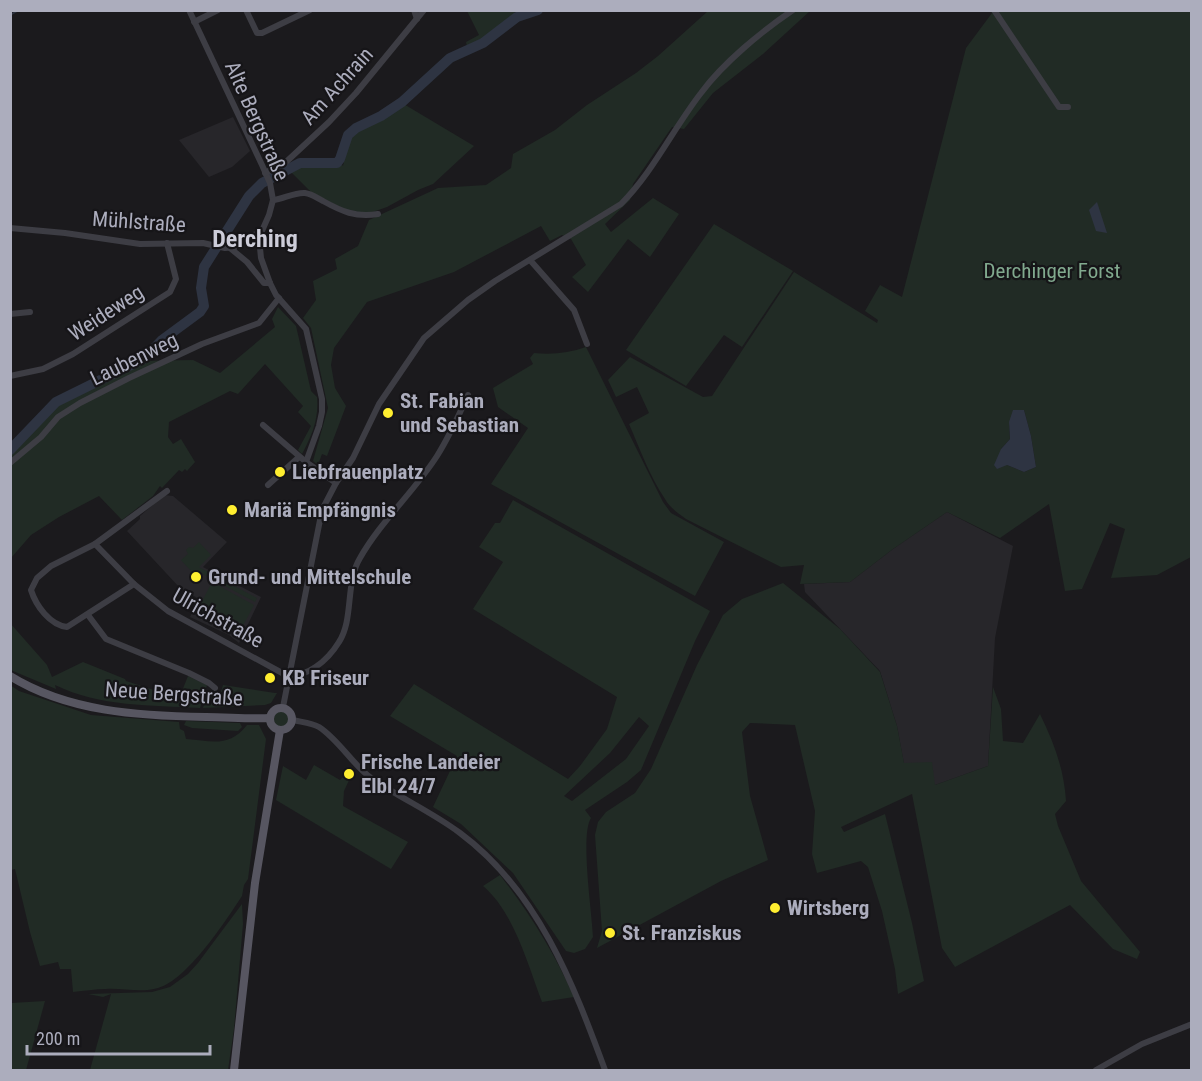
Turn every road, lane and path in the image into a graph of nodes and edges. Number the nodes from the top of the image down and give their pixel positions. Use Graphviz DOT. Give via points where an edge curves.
graph roads {
  1 [pos="189,10"];
  2 [pos="218,10"];
  3 [pos="246,10"];
  4 [pos="310,10"];
  5 [pos="414,10"];
  6 [pos="424,10"];
  7 [pos="793,10"];
  8 [pos="994,10"];
  9 [pos="417,19"];
  10 [pos="194,22"];
  11 [pos="1068,107"];
  12 [pos="267,177"];
  13 [pos="273,200"];
  14 [pos="378,214"];
  15 [pos="10,228"];
  16 [pos="261,233"];
  17 [pos="167,243"];
  18 [pos="230,248"];
  19 [pos="530,260"];
  20 [pos="270,283"];
  21 [pos="279,298"];
  22 [pos="30,312"];
  23 [pos="10,314"];
  24 [pos="587,344"];
  25 [pos="10,376"];
  26 [pos="468,395"];
  27 [pos="263,425"];
  28 [pos="299,457"];
  29 [pos="306,462"];
  30 [pos="10,463"];
  31 [pos="336,483"];
  32 [pos="268,485"];
  33 [pos="167,491"];
  34 [pos="95,544"];
  35 [pos="134,584"];
  36 [pos="88,615"];
  37 [pos="289,675"];
  38 [pos="10,676"];
  39 [pos="215,688"];
  40 [pos="283,707"];
  41 [pos="270,718"];
  42 [pos="293,720"];
  43 [pos="280,730"];
  44 [pos="1191,1024"];
  45 [pos="234,1071"];
  46 [pos="605,1071"];
  47 [pos="1095,1071"];
  1 -- 10 [label="street, Alte Bergstraße"];
  2 -- 10 [label="street"];
  3 -- 4 [label="street" via="257,33"];
  5 -- 9 [label="street"];
  6 -- 9 [label="street, Am Achrain"];
  7 -- 19 [label="street" via="750,43 702,91 621,204"];
  8 -- 11 [label="street" via="1059,107"];
  9 -- 12 [label="street, Am Achrain" via="329,122"];
  10 -- 12 [label="street, Alte Bergstraße"];
  12 -- 13 [label="street, Alte Bergstraße"];
  13 -- 14 [label="street" via="309,194 343,212"];
  13 -- 16 [label="street, Alte Bergstraße"];
  15 -- 17 [label="street, Mühlstraße" via="140,244"];
  16 -- 18 [label="street"];
  16 -- 20 [label="street, Alte Bergstraße" via="260,248"];
  17 -- 18 [label="street, Mühlstraße"];
  17 -- 25 [label="street, Weideweg" via="176,279 170,292 74,354 43,369"];
  18 -- 20 [label="street, Alte Bergstraße" via="264,283"];
  19 -- 24 [label="street" via="574,310"];
  19 -- 31 [label="street" via="495,280 424,338 379,404"];
  20 -- 21 [label="street, Alte Bergstraße"];
  21 -- 29 [label="street, Alte Bergstraße" via="306,329 322,399 319,426"];
  21 -- 30 [label="street, Laubenweg" via="259,323 202,344 80,403 58,417"];
  22 -- 23 [label="street"];
  26 -- 37 [label="street" via="436,456 374,535 356,566 339,642 311,670"];
  27 -- 28 [label="street"];
  28 -- 29 [label="street"];
  28 -- 32 [label="street"];
  29 -- 31 [label="street"];
  31 -- 37 [label="street" via="319,520"];
  33 -- 34 [label="street"];
  34 -- 35 [label="street, Ulrichstraße"];
  34 -- 36 [label="street" via="51,566 37,578 31,590 52,622 60,626 67,627"];
  35 -- 36 [label="street"];
  35 -- 37 [label="street, Ulrichstraße" via="168,611"];
  36 -- 39 [label="street" via="105,639 189,673"];
  37 -- 40 [label="street"];
  38 -- 41 [label="main road, Neue Bergstraße" via="74,703 122,713"];
  40 -- 41 [label="main road" via="274,710"];
  40 -- 42 [label="main road" via="291,712"];
  41 -- 43 [label="main road"];
  42 -- 43 [label="main road" via="289,728"];
  42 -- 46 [label="street" via="319,727 369,777 459,832 513,885 564,966"];
  43 -- 45 [label="main road" via="246,949"];
  44 -- 47 [label="street"];
}
